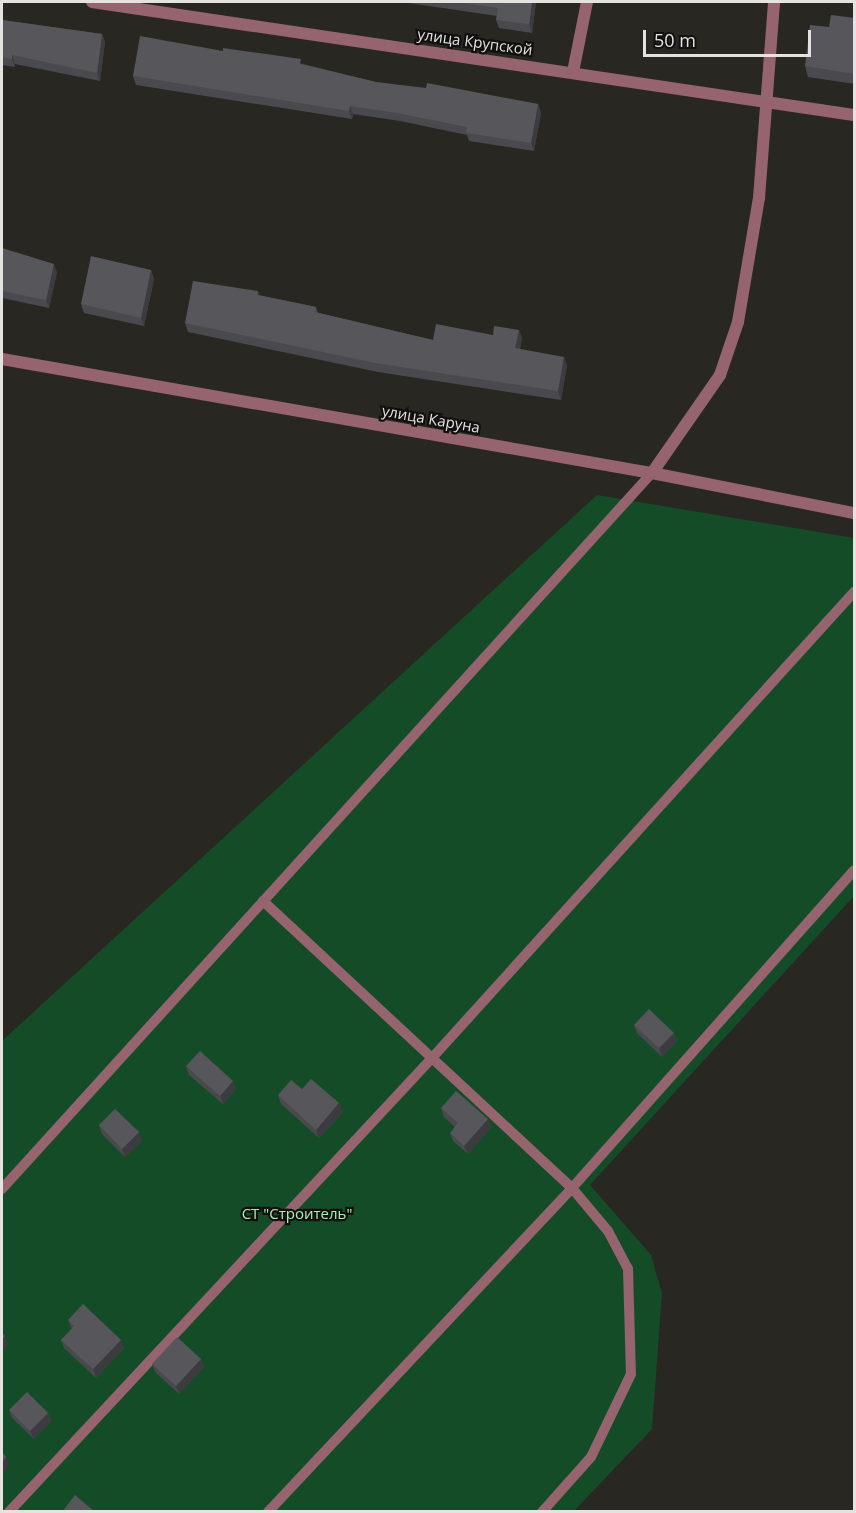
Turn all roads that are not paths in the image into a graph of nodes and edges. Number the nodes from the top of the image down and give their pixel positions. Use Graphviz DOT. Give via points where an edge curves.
graph roads {
  1 [pos="92,2"];
  2 [pos="587,2"];
  3 [pos="774,2"];
  4 [pos="573,72"];
  5 [pos="770,100"];
  6 [pos="855,115"];
  7 [pos="2,358"];
  8 [pos="652,473"];
  9 [pos="855,513"];
  10 [pos="855,592"];
  11 [pos="855,870"];
  12 [pos="263,901"];
  13 [pos="432,1058"];
  14 [pos="572,1188"];
  15 [pos="2,1189"];
  16 [pos="9,1512"];
  17 [pos="268,1512"];
  18 [pos="542,1512"];
  1 -- 4 [label="street, улица Крупской"];
  2 -- 4 [label="street"];
  3 -- 5 [label="street"];
  4 -- 5 [label="street, улица Крупской"];
  5 -- 6 [label="street, улица Крупской"];
  5 -- 8 [label="street" via="759,198 738,322 720,375"];
  7 -- 8 [label="street, улица Каруна"];
  8 -- 9 [label="street, улица Каруна"];
  8 -- 12 [label="lane"];
  10 -- 13 [label="lane"];
  11 -- 14 [label="lane"];
  12 -- 13 [label="lane"];
  12 -- 15 [label="lane"];
  13 -- 14 [label="lane"];
  13 -- 16 [label="lane"];
  14 -- 17 [label="lane"];
  14 -- 18 [label="lane" via="608,1231 628,1269 633,1327 631,1374 591,1457"];
}
